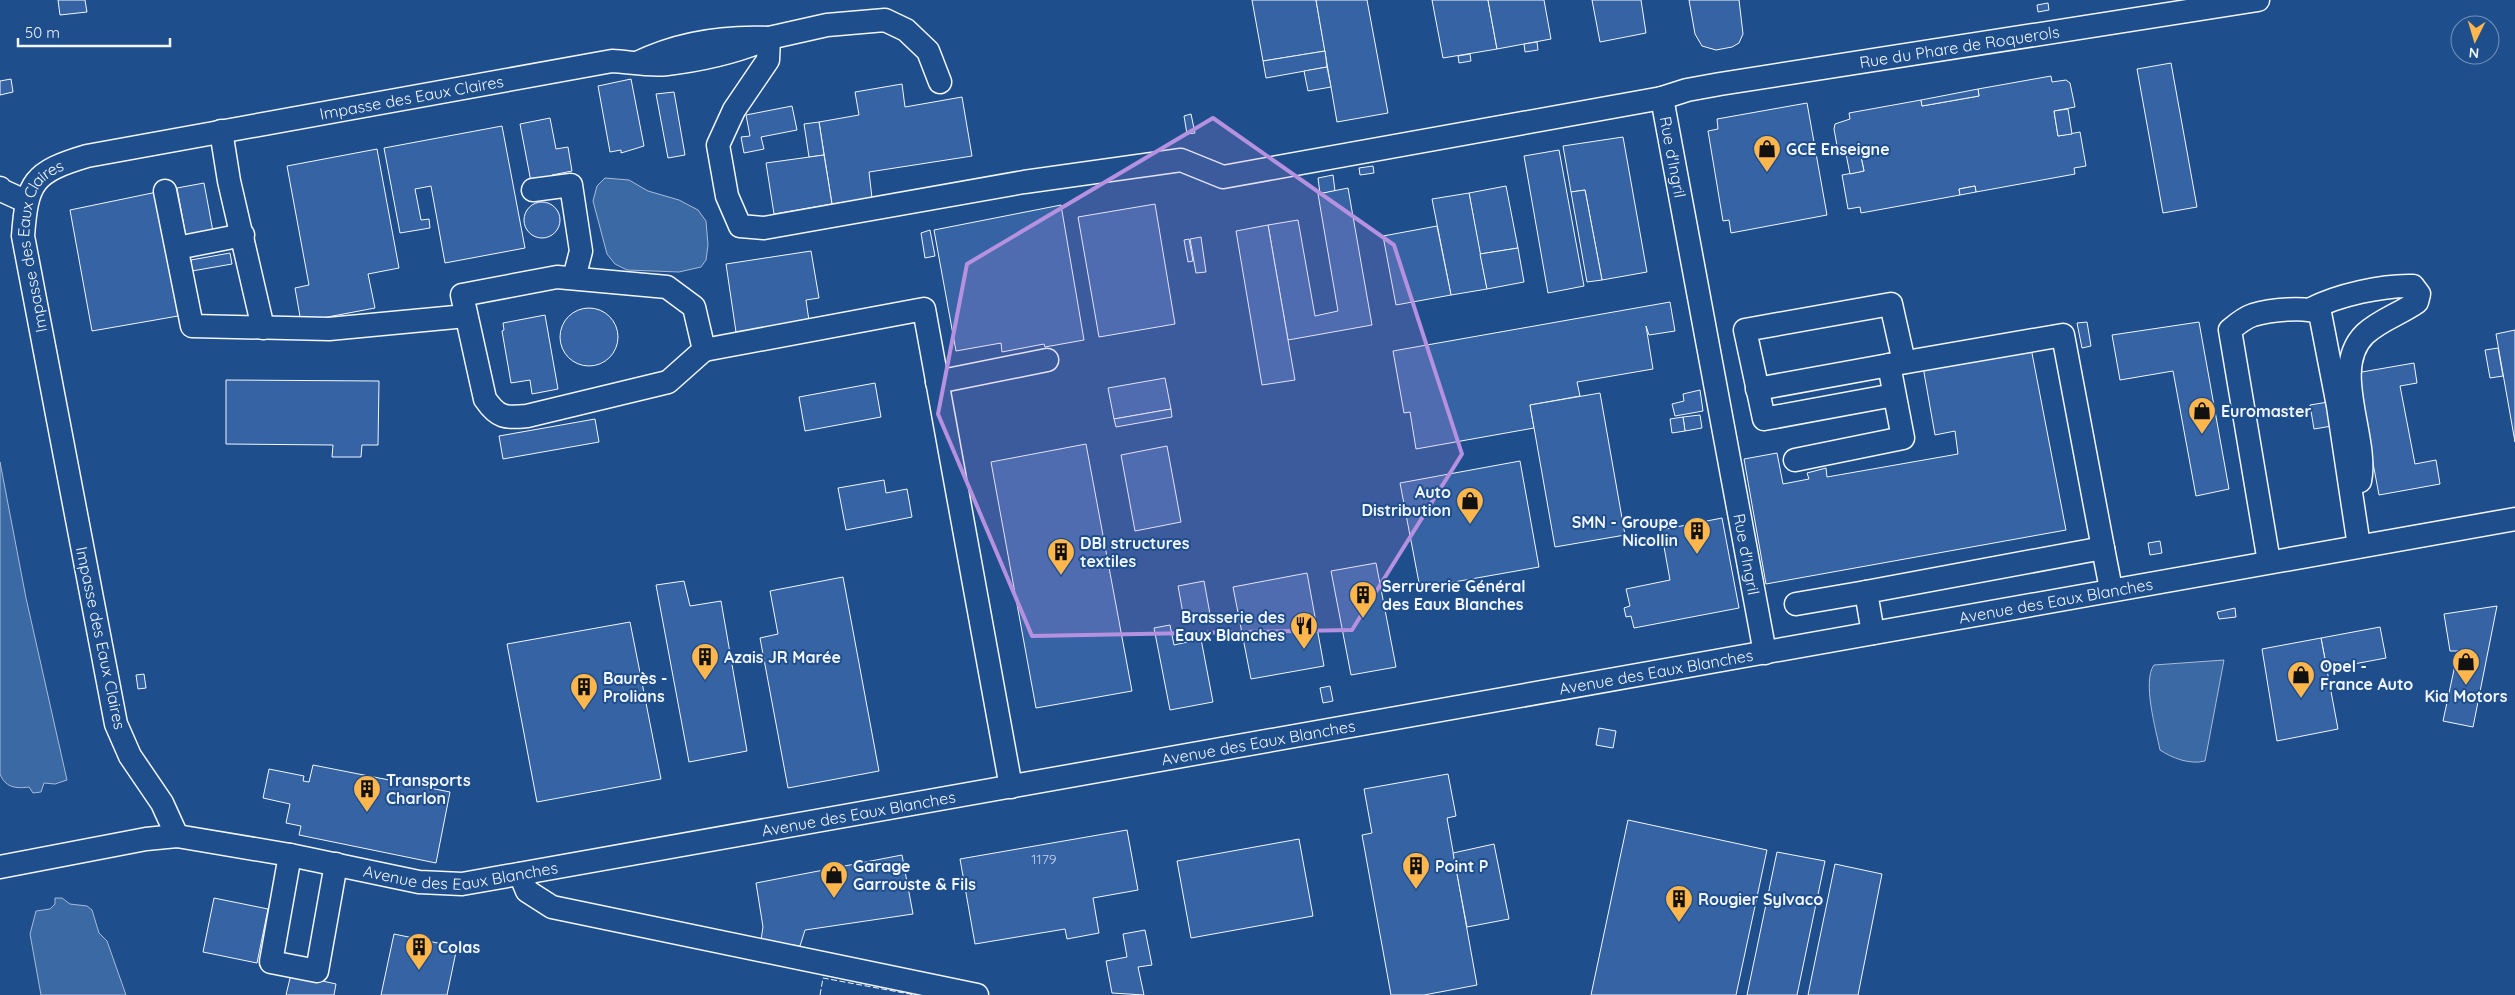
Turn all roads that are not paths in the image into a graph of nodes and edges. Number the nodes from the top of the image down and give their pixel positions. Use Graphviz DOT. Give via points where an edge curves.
graph roads {
  1 [pos="2258,0"];
  2 [pos="769,38"];
  3 [pos="940,82"];
  4 [pos="1662,98"];
  5 [pos="221,131"];
  6 [pos="0,188"];
  7 [pos="534,190"];
  8 [pos="165,192"];
  9 [pos="25,201"];
  10 [pos="243,236"];
  11 [pos="177,248"];
  12 [pos="574,278"];
  13 [pos="2311,309"];
  14 [pos="466,316"];
  15 [pos="263,328"];
  16 [pos="704,350"];
  17 [pos="1047,360"];
  18 [pos="1897,363"];
  19 [pos="937,382"];
  20 [pos="1757,389"];
  21 [pos="1894,395"];
  22 [pos="1795,460"];
  23 [pos="2351,494"];
  24 [pos="2515,518"];
  25 [pos="2359,546"];
  26 [pos="2103,548"];
  27 [pos="2268,562"];
  28 [pos="2111,589"];
  29 [pos="1866,592"];
  30 [pos="1796,604"];
  31 [pos="1874,633"];
  32 [pos="1765,653"];
  33 [pos="1011,787"];
  34 [pos="177,836"];
  35 [pos="290,855"];
  36 [pos="336,864"];
  37 [pos="0,867"];
  38 [pos="520,874"];
  39 [pos="977,995"];
  1 -- 4 [label="street, Rue du Phare de Roquerols" via="1720,84"];
  2 -- 3 [label="street, Impasse des Eaux Claires" via="827,25 885,20 906,30 928,51"];
  2 -- 4 [label="street, Rue d'Ingril" via="768,60 734,110 718,145 727,196 740,226 764,228 1024,182 1181,160 1223,177"];
  2 -- 5 [label="street, Impasse des Eaux Claires" via="744,49 666,65 612,61"];
  4 -- 32 [label="street, Rue d'Ingril"];
  5 -- 9 [label="street, Impasse des Eaux Claires" via="65,163 33,183"];
  5 -- 10 [label="street"];
  6 -- 9 [label="street"];
  7 -- 12 [label="street" via="571,185 581,251"];
  8 -- 11 [label="street"];
  9 -- 34 [label="street, Impasse des Eaux Claires" via="23,236 116,724 130,756 162,803"];
  10 -- 11 [label="street"];
  10 -- 15 [label="street"];
  11 -- 15 [label="street" via="192,326"];
  12 -- 14 [label="street" via="558,277 462,295"];
  12 -- 16 [label="street" via="667,287 694,307"];
  13 -- 23 [label="street" via="2320,313"];
  13 -- 23 [label="street" via="2330,300 2400,286 2413,286 2419,294 2417,302 2378,323 2354,350 2349,368 2362,464 2361,481"];
  13 -- 27 [label="street" via="2254,315 2230,330"];
  14 -- 15 [label="street" via="329,329"];
  14 -- 16 [label="street" via="485,399 495,414 510,418 668,382"];
  16 -- 19 [label="street" via="924,309"];
  17 -- 19 [label="street"];
  18 -- 20 [label="street"];
  18 -- 20 [label="street" via="1891,304 1745,330"];
  18 -- 21 [label="street"];
  18 -- 26 [label="street" via="2063,335"];
  19 -- 33 [label="street"];
  20 -- 21 [label="street" via="1764,419"];
  21 -- 22 [label="street" via="1904,438"];
  23 -- 25 [label="street"];
  24 -- 25 [label="street, Avenue des Eaux Blanches"];
  25 -- 27 [label="street, Avenue des Eaux Blanches"];
  26 -- 28 [label="street"];
  26 -- 29 [label="street"];
  27 -- 28 [label="street, Avenue des Eaux Blanches"];
  28 -- 31 [label="street, Avenue des Eaux Blanches"];
  29 -- 30 [label="street"];
  29 -- 31 [label="street"];
  31 -- 32 [label="street, Avenue des Eaux Blanches"];
  32 -- 33 [label="street, Avenue des Eaux Blanches"];
  33 -- 38 [label="street, Avenue des Eaux Blanches"];
  34 -- 35 [label="street, Avenue des Eaux Blanches"];
  34 -- 37 [label="street, Avenue des Eaux Blanches"];
  35 -- 36 [label="street, Avenue des Eaux Blanches"];
  35 -- 36 [label="street" via="271,962 317,971"];
  36 -- 38 [label="street, Avenue des Eaux Blanches" via="439,884 462,884"];
  38 -- 39 [label="street" via="527,891 552,907"];
}
